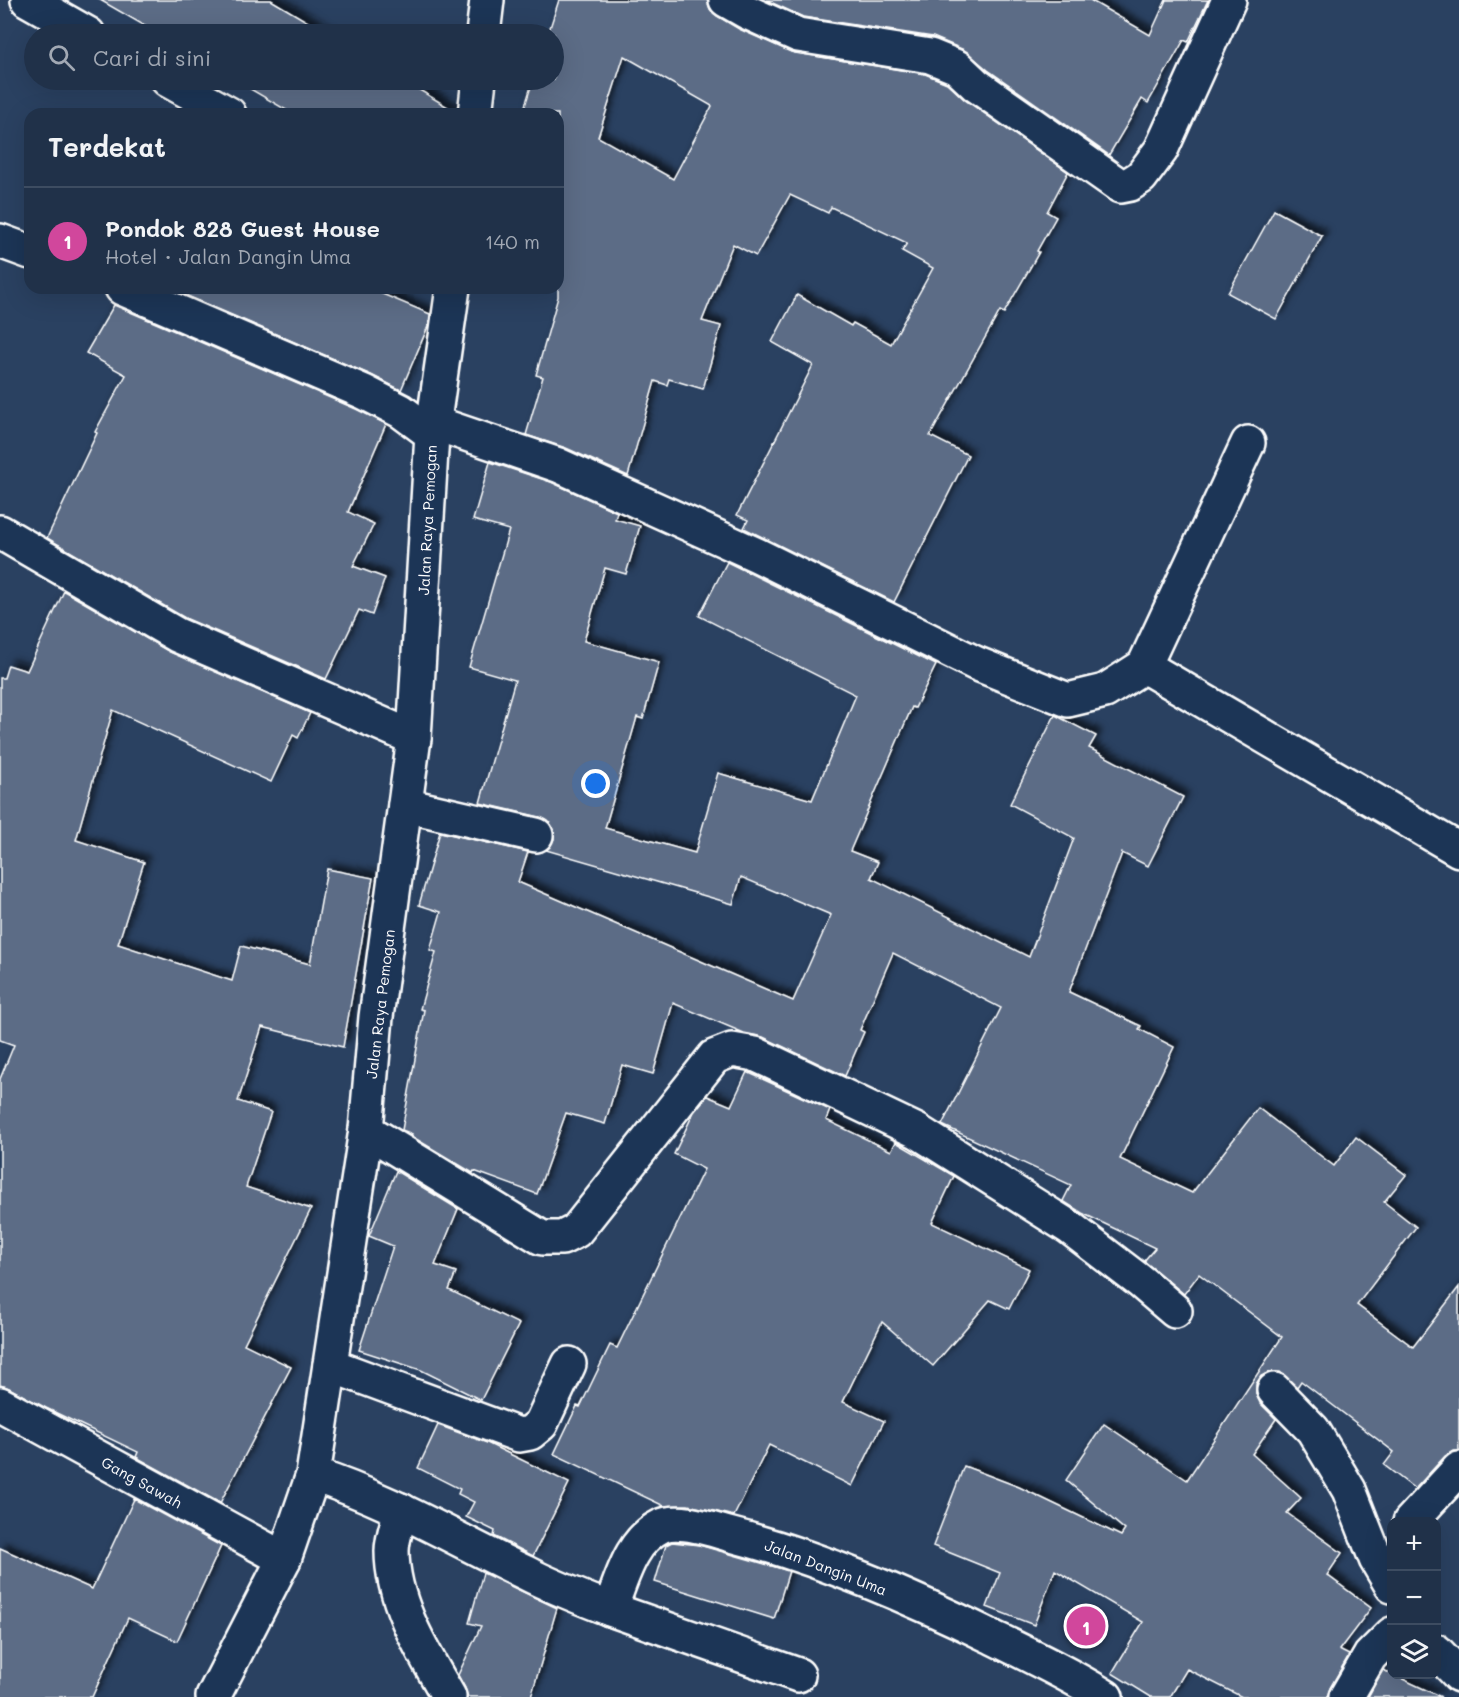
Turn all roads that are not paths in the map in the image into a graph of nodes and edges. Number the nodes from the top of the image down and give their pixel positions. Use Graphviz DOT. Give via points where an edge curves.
graph roads {
  1 [pos="28,0"];
  2 [pos="487,0"];
  3 [pos="726,0"];
  4 [pos="1229,0"];
  5 [pos="70,24"];
  6 [pos="484,24"];
  7 [pos="186,90"];
  8 [pos="478,90"];
  9 [pos="218,108"];
  10 [pos="476,108"];
  11 [pos="0,241"];
  12 [pos="24,250"];
  13 [pos="136,294"];
  14 [pos="452,294"];
  15 [pos="433,428"];
  16 [pos="1248,443"];
  17 [pos="0,532"];
  18 [pos="1144,666"];
  19 [pos="414,738"];
  20 [pos="405,805"];
  21 [pos="536,835"];
  22 [pos="1459,850"];
  23 [pos="366,1130"];
  24 [pos="1175,1311"];
  25 [pos="569,1364"];
  26 [pos="330,1365"];
  27 [pos="1274,1390"];
  28 [pos="0,1404"];
  29 [pos="1459,1469"];
  30 [pos="326,1479"];
  31 [pos="392,1506"];
  32 [pos="1414,1517"];
  33 [pos="284,1559"];
  34 [pos="1386,1562"];
  35 [pos="610,1609"];
  36 [pos="1387,1639"];
  37 [pos="1441,1655"];
  38 [pos="798,1675"];
  39 [pos="1459,1675"];
  40 [pos="213,1697"];
  41 [pos="449,1697"];
  42 [pos="1106,1697"];
  43 [pos="1346,1697"];
  1 -- 5 [label="street"];
  2 -- 6 [label="street"];
  3 -- 4 [label="street" via="798,35 930,56 957,67 976,85 1120,186 1141,177 1161,150"];
  7 -- 9 [label="street"];
  8 -- 10 [label="street"];
  11 -- 12 [label="street"];
  13 -- 15 [label="street" via="364,392"];
  14 -- 15 [label="street, Jalan Raya Pemogan"];
  15 -- 18 [label="street" via="558,465 758,555 975,663 1068,700 1106,691"];
  15 -- 19 [label="street, Jalan Raya Pemogan"];
  16 -- 18 [label="street"];
  17 -- 19 [label="street" via="177,635"];
  18 -- 22 [label="street"];
  19 -- 20 [label="street, Jalan Raya Pemogan"];
  20 -- 21 [label="street"];
  20 -- 23 [label="street, Jalan Raya Pemogan" via="376,1017"];
  23 -- 24 [label="street" via="542,1238 562,1238 576,1231 714,1057 732,1050 755,1053 917,1131 1069,1227"];
  23 -- 26 [label="street, Jalan Raya Pemogan"];
  25 -- 26 [label="street" via="541,1424 530,1433 519,1435"];
  26 -- 30 [label="street, Jalan Raya Pemogan"];
  27 -- 34 [label="street" via="1313,1430"];
  28 -- 33 [label="street, Gang Sawah"];
  29 -- 32 [label="street"];
  30 -- 31 [label="street"];
  30 -- 33 [label="street, Jalan Raya Pemogan"];
  31 -- 35 [label="street" via="543,1581"];
  31 -- 41 [label="street" via="396,1584 405,1611"];
  33 -- 40 [label="street, Jalan Raya Pemogan"];
  35 -- 38 [label="street"];
  35 -- 42 [label="street, Jalan Dangin Uma" via="632,1554 646,1536 664,1525 692,1524 778,1547 927,1605 1074,1677"];
  36 -- 43 [label="street" via="1370,1656"];
  37 -- 39 [label="street"];
}
